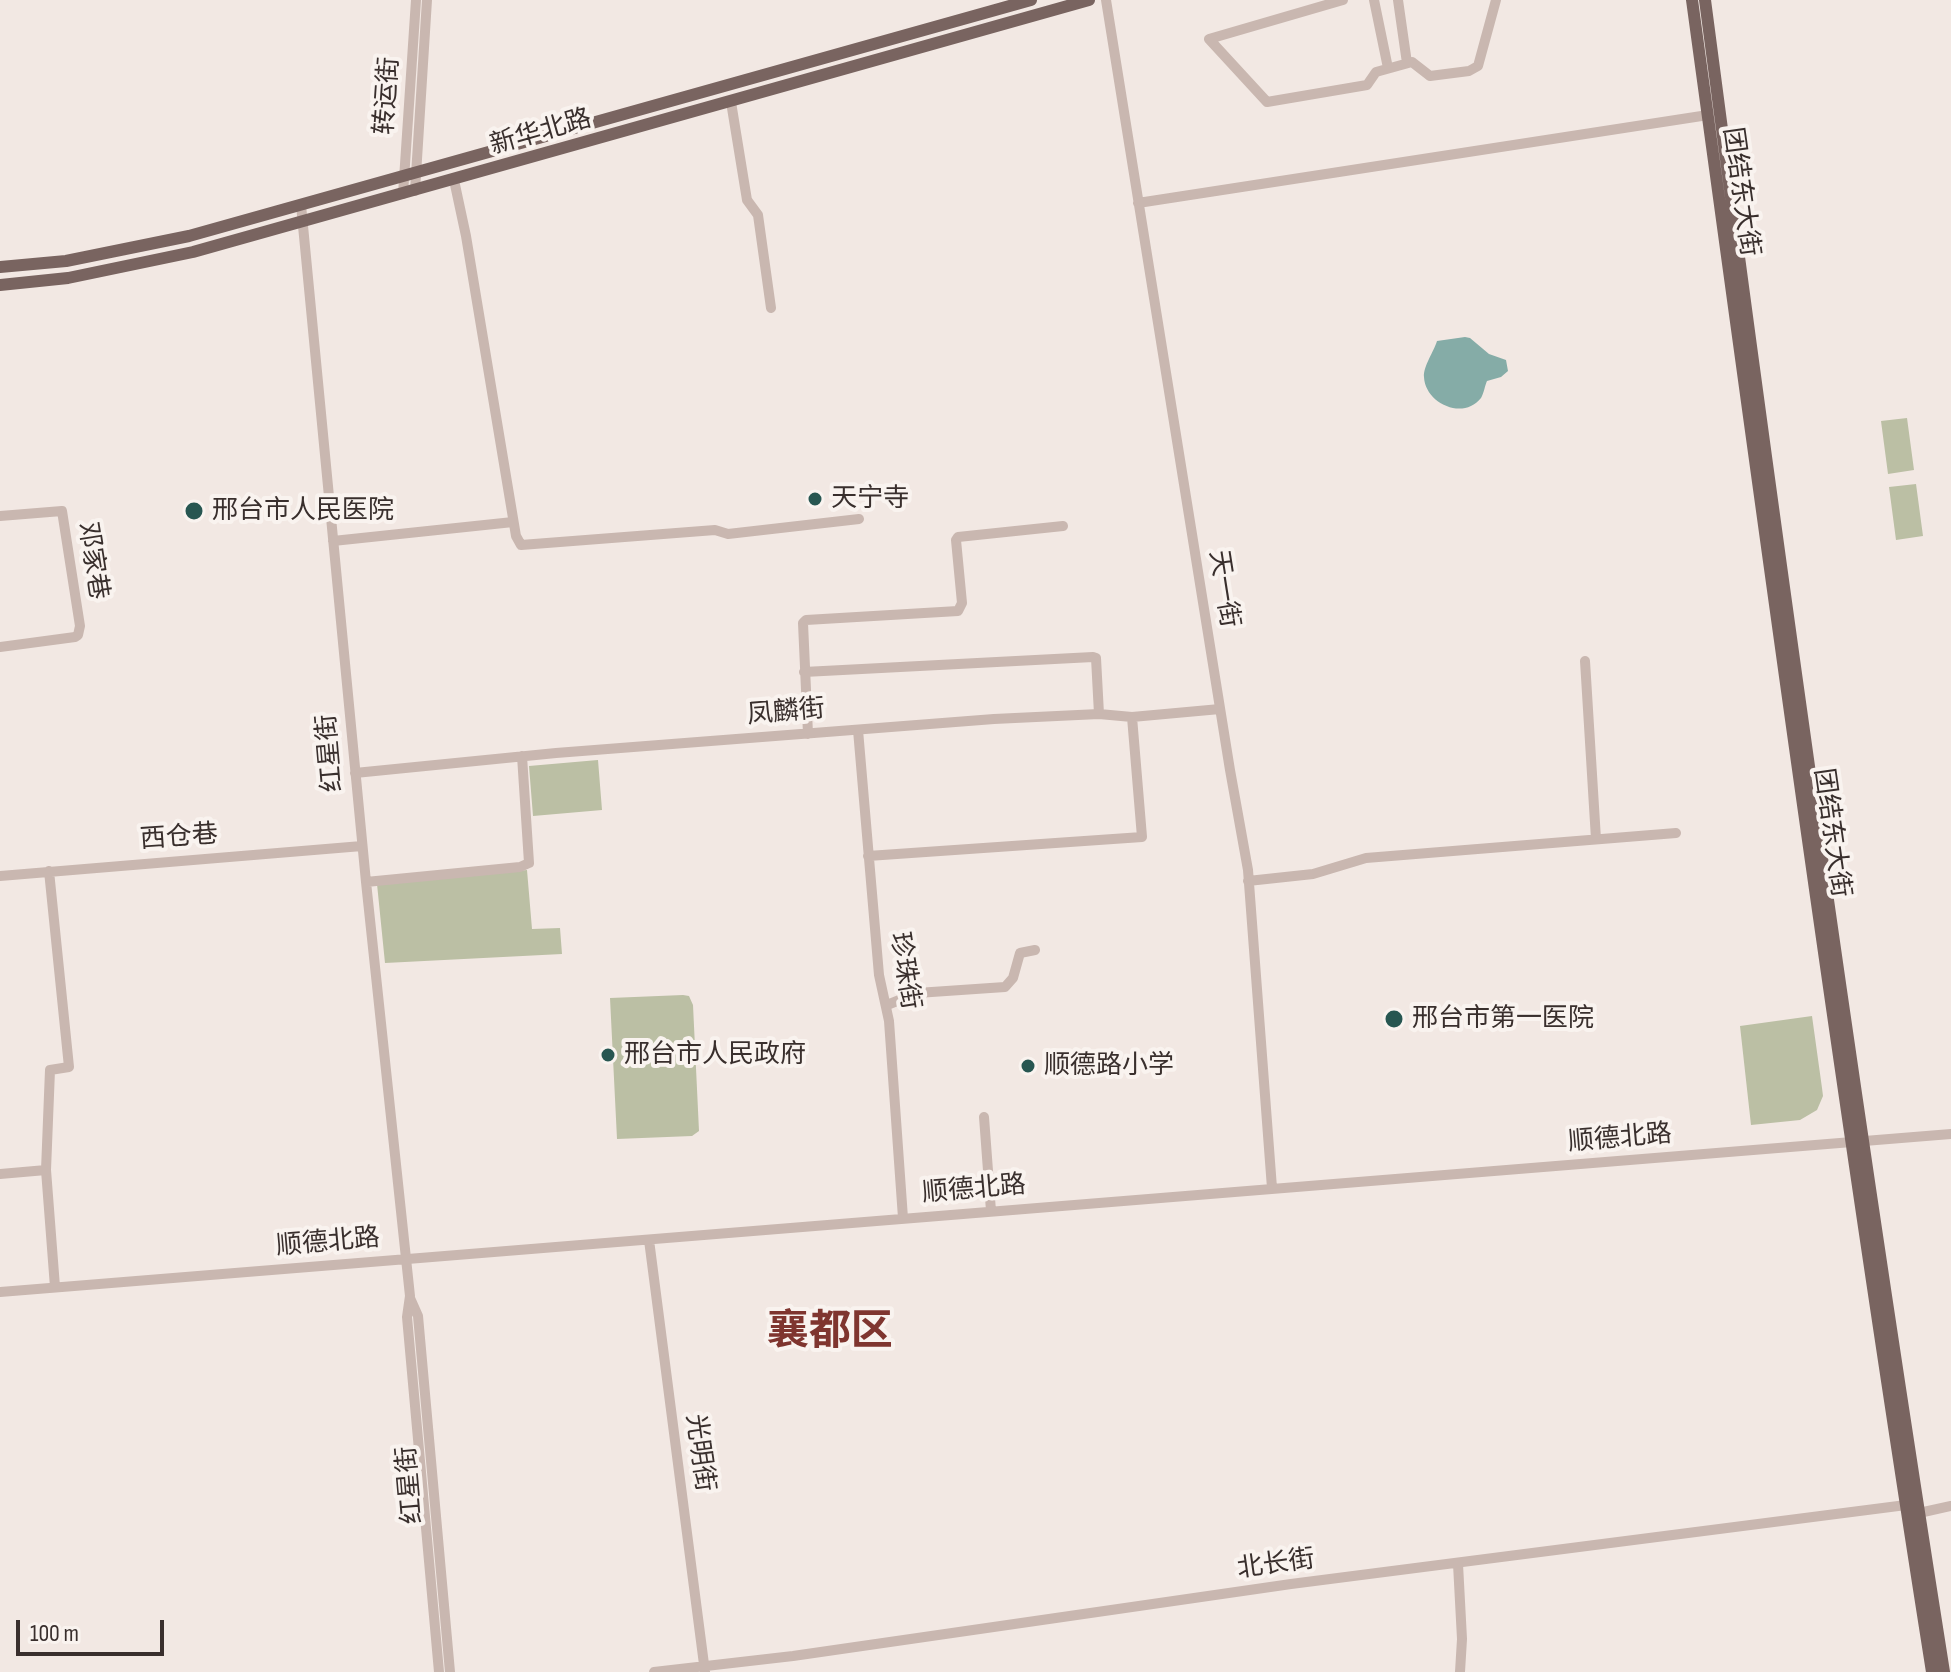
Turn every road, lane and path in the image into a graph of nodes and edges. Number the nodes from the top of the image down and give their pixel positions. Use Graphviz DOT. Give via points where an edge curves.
graph roads {
  1 [pos="416,0"];
  2 [pos="427,0"];
  3 [pos="1031,0"];
  4 [pos="1089,0"];
  5 [pos="1106,0"];
  6 [pos="1343,0"];
  7 [pos="1374,0"];
  8 [pos="1398,0"];
  9 [pos="1496,0"];
  10 [pos="1692,0"];
  11 [pos="1705,0"];
  12 [pos="1407,63"];
  13 [pos="1388,68"];
  14 [pos="731,102"];
  15 [pos="1708,115"];
  16 [pos="410,174"];
  17 [pos="454,180"];
  18 [pos="409,192"];
  19 [pos="1138,203"];
  20 [pos="301,205"];
  21 [pos="302,222"];
  22 [pos="0,267"];
  23 [pos="0,285"];
  24 [pos="771,308"];
  25 [pos="0,516"];
  26 [pos="859,519"];
  27 [pos="513,522"];
  28 [pos="1063,526"];
  29 [pos="333,541"];
  30 [pos="0,647"];
  31 [pos="1585,661"];
  32 [pos="804,672"];
  33 [pos="1220,709"];
  34 [pos="1099,714"];
  35 [pos="1132,717"];
  36 [pos="858,730"];
  37 [pos="808,734"];
  38 [pos="522,756"];
  39 [pos="355,773"];
  40 [pos="1676,833"];
  41 [pos="1596,839"];
  42 [pos="362,846"];
  43 [pos="868,856"];
  44 [pos="49,871"];
  45 [pos="0,876"];
  46 [pos="1248,881"];
  47 [pos="366,882"];
  48 [pos="1035,950"];
  49 [pos="887,1005"];
  50 [pos="984,1117"];
  51 [pos="1951,1134"];
  52 [pos="1859,1142"];
  53 [pos="46,1170"];
  54 [pos="0,1174"];
  55 [pos="1272,1188"];
  56 [pos="991,1211"];
  57 [pos="903,1218"];
  58 [pos="649,1240"];
  59 [pos="406,1259"];
  60 [pos="55,1287"];
  61 [pos="0,1292"];
  62 [pos="410,1296"];
  63 [pos="1906,1505"];
  64 [pos="1951,1506"];
  65 [pos="1919,1513"];
  66 [pos="1458,1564"];
  67 [pos="705,1668"];
  68 [pos="439,1672"];
  69 [pos="450,1672"];
  70 [pos="654,1672"];
  71 [pos="1460,1672"];
  72 [pos="1932,1672"];
  73 [pos="1944,1672"];
  1 -- 16 [label="street, 转运街"];
  2 -- 16 [label="street, 转运街"];
  3 -- 16 [label="main road, 新华北路"];
  4 -- 14 [label="main road, 新华北路"];
  5 -- 19 [label="street, 天一街"];
  6 -- 13 [label="street" via="1209,39 1267,102 1367,85 1376,72"];
  7 -- 13 [label="street"];
  8 -- 12 [label="street"];
  9 -- 12 [label="street" via="1478,66 1430,76"];
  10 -- 15 [label="main road, 团结东大街"];
  11 -- 52 [label="main road, 团结东大街"];
  12 -- 13 [label="street"];
  14 -- 17 [label="main road, 新华北路"];
  14 -- 24 [label="street" via="747,200 758,215"];
  15 -- 19 [label="street"];
  15 -- 52 [label="main road, 团结东大街"];
  16 -- 18 [label="street, 转运街"];
  16 -- 20 [label="main road, 新华北路"];
  17 -- 18 [label="main road, 新华北路"];
  17 -- 27 [label="street"];
  18 -- 21 [label="main road, 新华北路"];
  19 -- 33 [label="street, 天一街"];
  20 -- 21 [label="street, 红星街"];
  20 -- 22 [label="main road, 新华北路" via="137,248"];
  21 -- 23 [label="main road, 新华北路" via="140,265"];
  21 -- 29 [label="street, 红星街"];
  25 -- 30 [label="street, 邓家巷" via="62,511 80,626 78,635"];
  26 -- 27 [label="street" via="728,534 715,530 524,546"];
  27 -- 29 [label="street"];
  28 -- 32 [label="street" via="958,537 958,611 806,620 801,627"];
  29 -- 39 [label="street, 红星街"];
  31 -- 41 [label="street"];
  32 -- 34 [label="street" via="1093,657"];
  32 -- 37 [label="street"];
  33 -- 35 [label="street, 凤麟街"];
  33 -- 46 [label="street, 天一街"];
  34 -- 35 [label="street, 凤麟街"];
  34 -- 36 [label="street, 凤麟街"];
  35 -- 43 [label="street" via="1142,837"];
  36 -- 37 [label="street, 凤麟街"];
  36 -- 43 [label="street, 珍珠街"];
  37 -- 38 [label="street, 凤麟街"];
  38 -- 39 [label="street, 凤麟街"];
  38 -- 47 [label="street" via="529,863"];
  39 -- 42 [label="street, 红星街"];
  40 -- 41 [label="street"];
  41 -- 46 [label="street" via="1366,858 1313,874"];
  42 -- 44 [label="street, 西仓巷"];
  42 -- 47 [label="street, 红星街"];
  43 -- 49 [label="street, 珍珠街" via="879,975"];
  44 -- 45 [label="street, 西仓巷"];
  44 -- 53 [label="street" via="69,1067 50,1070"];
  46 -- 55 [label="street, 天一街"];
  47 -- 59 [label="street, 红星街"];
  48 -- 49 [label="street" via="1020,953 1005,987 917,993"];
  49 -- 57 [label="street, 珍珠街"];
  50 -- 56 [label="street"];
  51 -- 52 [label="street, 顺德北路"];
  52 -- 55 [label="street, 顺德北路"];
  52 -- 63 [label="main road, 团结东大街"];
  52 -- 65 [label="main road, 团结东大街"];
  53 -- 54 [label="street"];
  53 -- 60 [label="street"];
  55 -- 56 [label="street, 顺德北路"];
  56 -- 57 [label="street, 顺德北路"];
  57 -- 58 [label="street, 顺德北路"];
  58 -- 59 [label="street, 顺德北路"];
  58 -- 67 [label="street, 光明街"];
  59 -- 60 [label="street, 顺德北路"];
  59 -- 62 [label="street, 红星街"];
  60 -- 61 [label="street, 顺德北路"];
  62 -- 68 [label="street, 红星街" via="407,1317"];
  62 -- 69 [label="street, 红星街" via="418,1316"];
  63 -- 66 [label="street, 北长街"];
  63 -- 72 [label="main road, 团结东大街"];
  64 -- 65 [label="street"];
  65 -- 73 [label="main road, 团结东大街"];
  66 -- 67 [label="street, 北长街"];
  66 -- 71 [label="street"];
  67 -- 70 [label="street, 北长街"];
}
